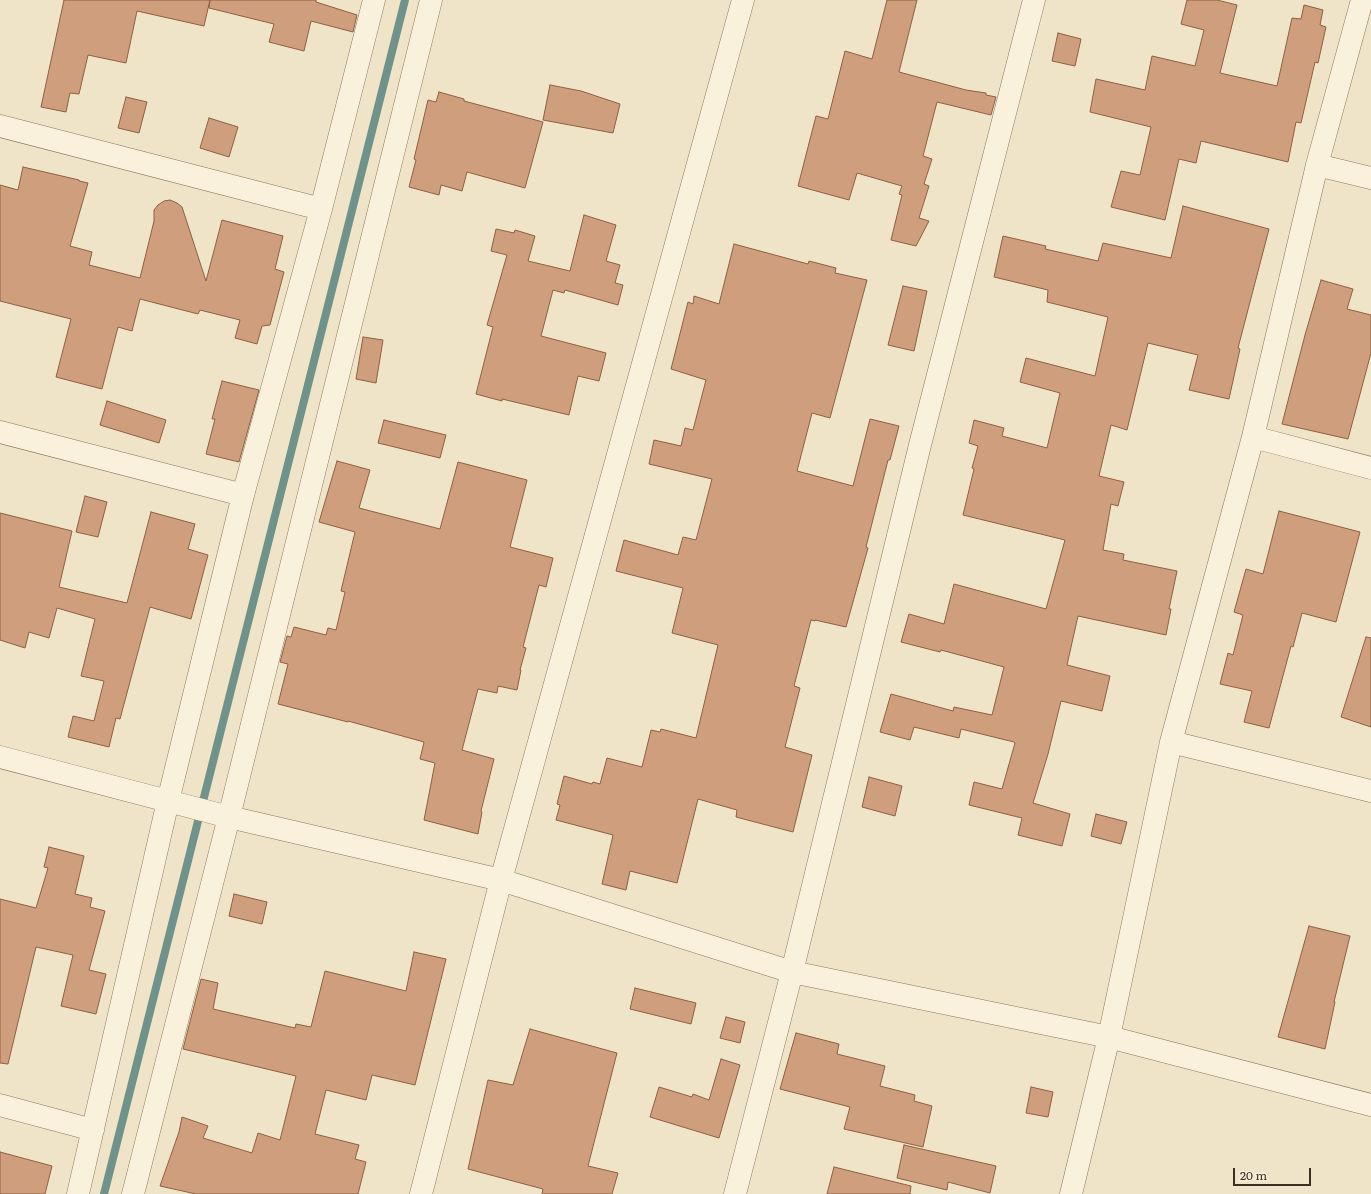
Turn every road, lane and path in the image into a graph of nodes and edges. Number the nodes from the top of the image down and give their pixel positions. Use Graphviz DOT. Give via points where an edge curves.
graph roads {
  1 [pos="374,0"];
  2 [pos="431,0"];
  3 [pos="743,0"];
  4 [pos="1034,0"];
  5 [pos="1362,0"];
  6 [pos="0,126"];
  7 [pos="1318,165"];
  8 [pos="1371,178"];
  9 [pos="321,209"];
  10 [pos="0,432"];
  11 [pos="1253,437"];
  12 [pos="1371,468"];
  13 [pos="243,495"];
  14 [pos="1171,742"];
  15 [pos="0,757"];
  16 [pos="1371,791"];
  17 [pos="176,803"];
  18 [pos="222,815"];
  19 [pos="501,880"];
  20 [pos="792,972"];
  21 [pos="1109,1037"];
  22 [pos="0,1105"];
  23 [pos="1371,1105"];
  24 [pos="93,1130"];
  25 [pos="78,1194"];
  26 [pos="133,1194"];
  27 [pos="421,1194"];
  28 [pos="735,1194"];
  29 [pos="1071,1194"];
  1 -- 9 [label="street"];
  2 -- 18 [label="street"];
  3 -- 19 [label="street"];
  4 -- 20 [label="street" via="922,437"];
  5 -- 7 [label="street"];
  6 -- 9 [label="street"];
  7 -- 8 [label="street"];
  7 -- 11 [label="street"];
  9 -- 13 [label="street"];
  10 -- 13 [label="street"];
  11 -- 12 [label="street"];
  11 -- 14 [label="street"];
  13 -- 17 [label="street"];
  14 -- 16 [label="street"];
  14 -- 21 [label="street"];
  15 -- 17 [label="street"];
  17 -- 18 [label="street"];
  17 -- 24 [label="street"];
  18 -- 19 [label="street"];
  18 -- 26 [label="street"];
  19 -- 20 [label="street"];
  19 -- 27 [label="street"];
  20 -- 21 [label="street"];
  20 -- 28 [label="street"];
  21 -- 23 [label="street"];
  21 -- 29 [label="street"];
  22 -- 24 [label="street"];
  24 -- 25 [label="street"];
}
